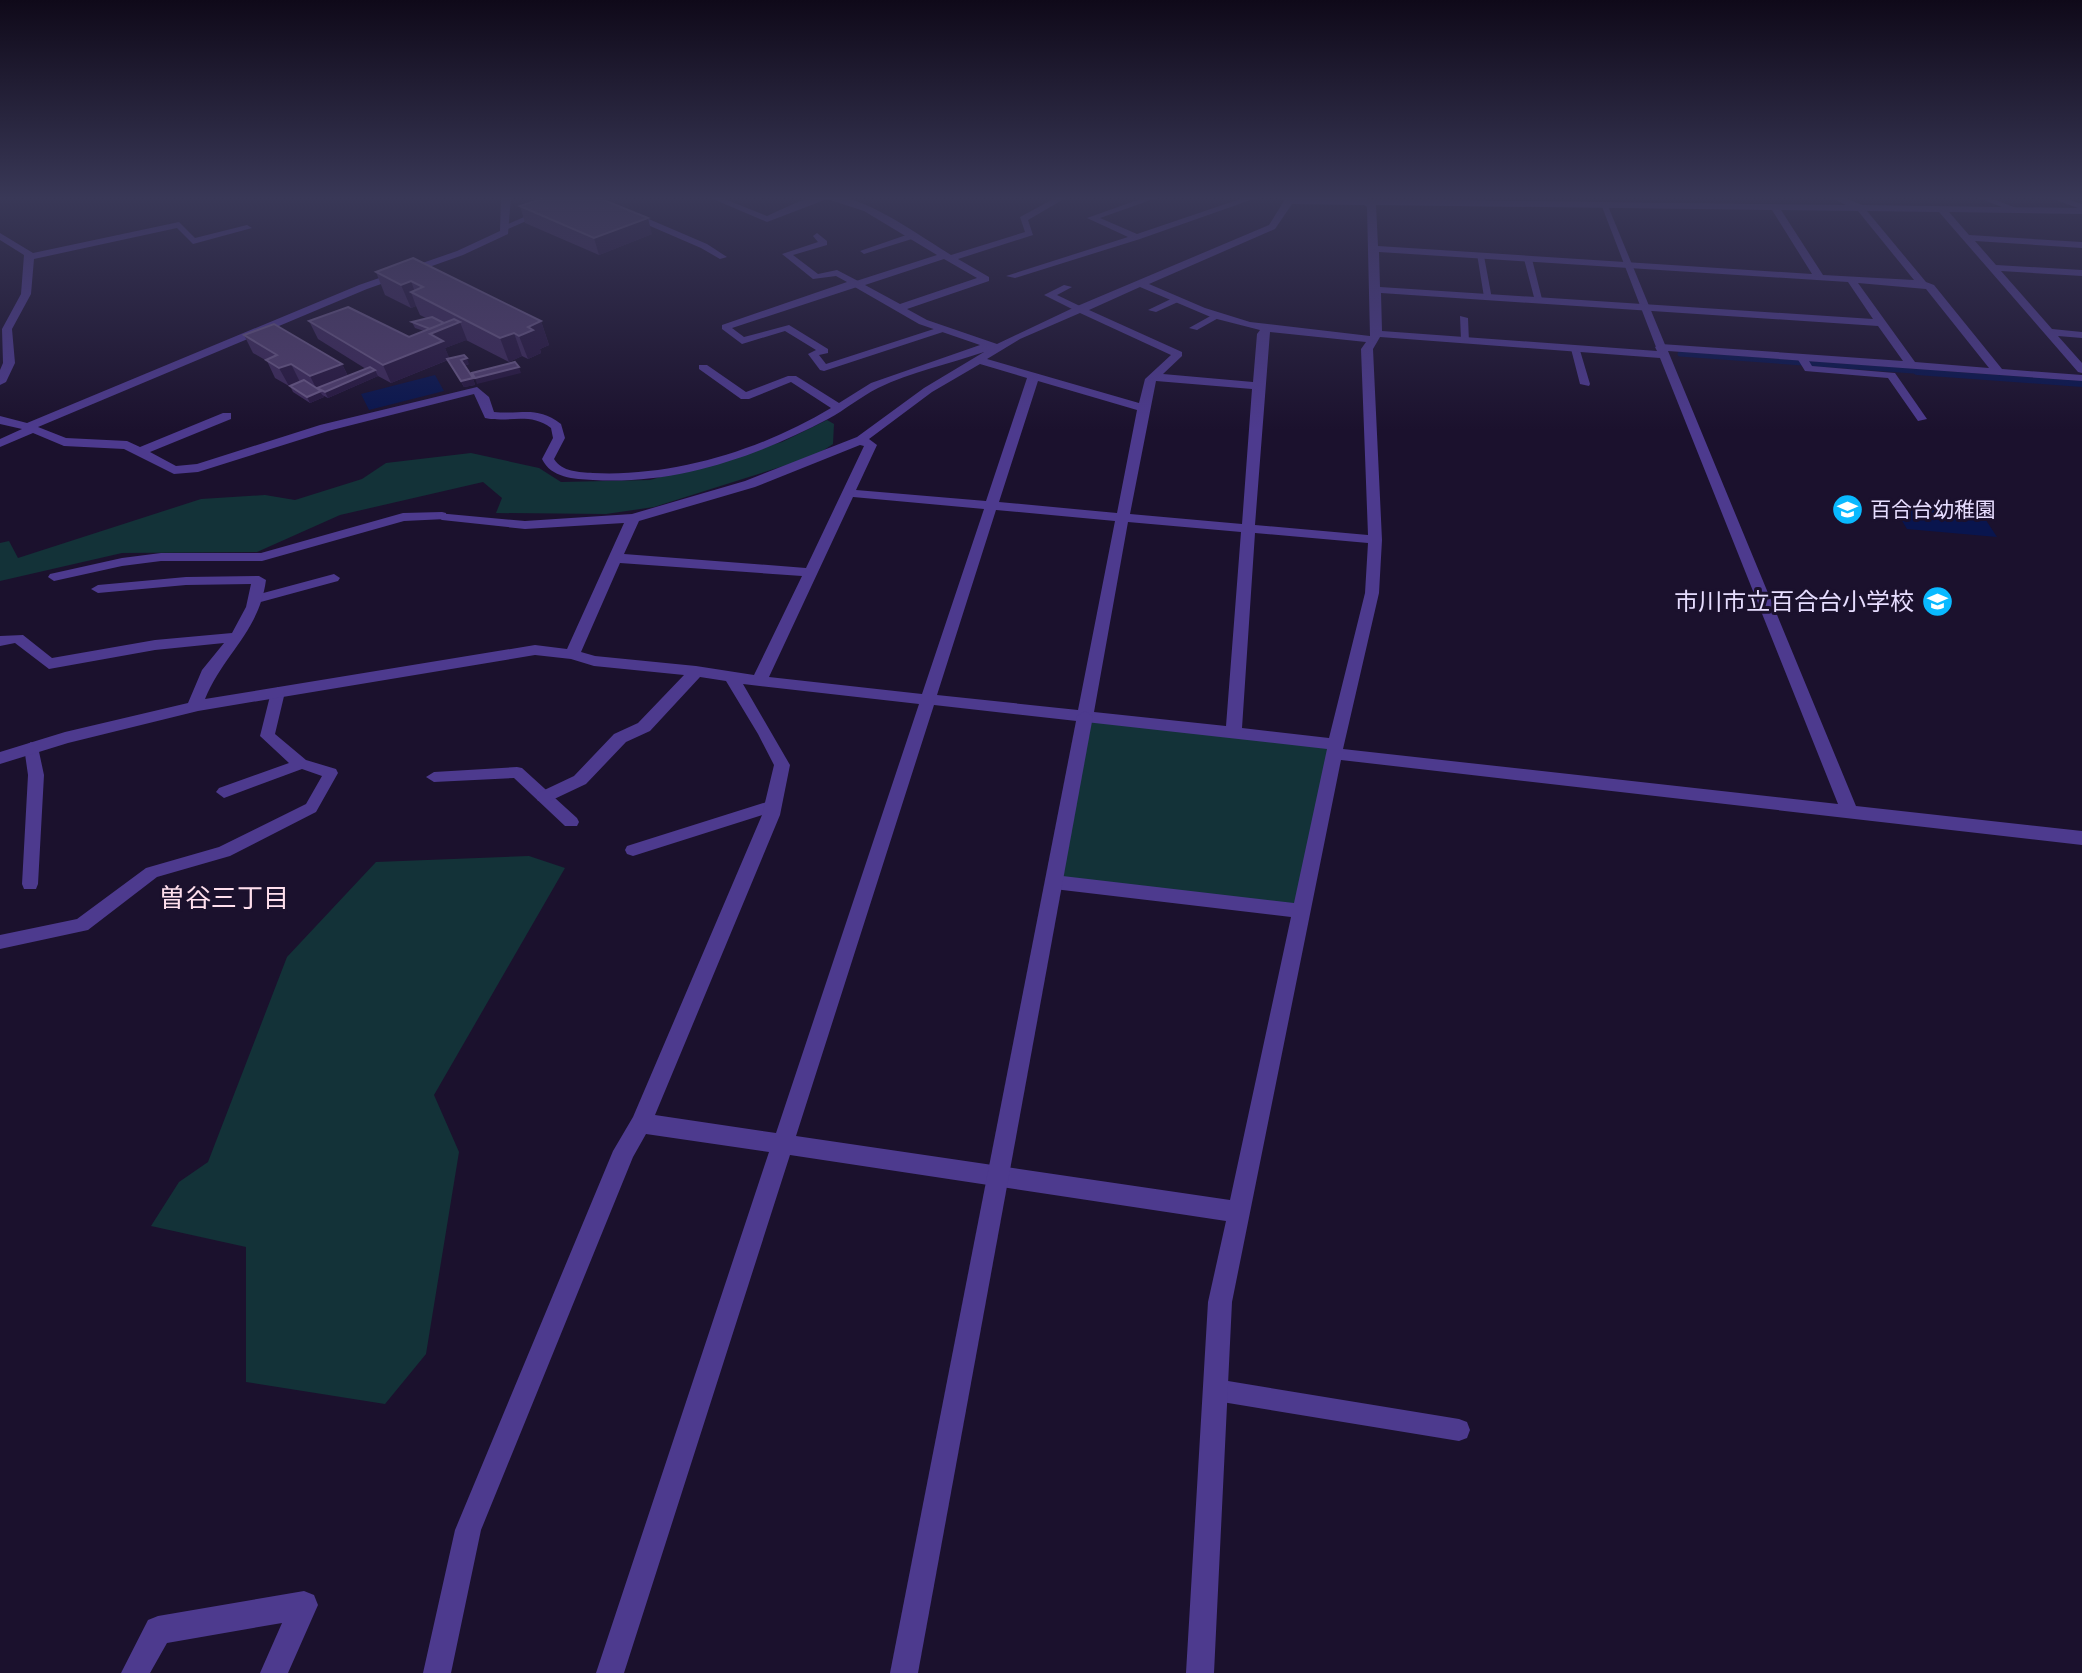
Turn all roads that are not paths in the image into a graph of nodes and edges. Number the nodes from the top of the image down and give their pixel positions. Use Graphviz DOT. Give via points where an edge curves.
graph roads {
  1 [pos="28,274"];
  2 [pos="400,274"];
  3 [pos="812,274"];
  4 [pos="831,274"];
  5 [pos="839,274"];
  6 [pos="889,274"];
  7 [pos="977,274"];
  8 [pos="1016,274"];
  9 [pos="1160,274"];
  10 [pos="1374,274"];
  11 [pos="1484,274"];
  12 [pos="1532,274"];
  13 [pos="1631,274"];
  14 [pos="1762,274"];
  15 [pos="1817,274"];
  16 [pos="1915,274"];
  17 [pos="1998,274"];
  18 [pos="1010,276"];
  19 [pos="1820,278"];
  20 [pos="1852,280"];
  21 [pos="1139,283"];
  22 [pos="856,284"];
  23 [pos="1922,284"];
  24 [pos="1067,287"];
  25 [pos="1375,290"];
  26 [pos="1489,297"];
  27 [pos="1175,300"];
  28 [pos="1540,301"];
  29 [pos="1644,307"];
  30 [pos="899,308"];
  31 [pos="1079,309"];
  32 [pos="1153,310"];
  33 [pos="1217,316"];
  34 [pos="1463,318"];
  35 [pos="1882,323"];
  36 [pos="1194,328"];
  37 [pos="1267,328"];
  38 [pos="943,329"];
  39 [pos="2049,332"];
  40 [pos="2082,335"];
  41 [pos="1375,337"];
  42 [pos="1466,340"];
  43 [pos="996,347"];
  44 [pos="1574,348"];
  45 [pos="1663,351"];
  46 [pos="979,360"];
  47 [pos="1804,361"];
  48 [pos="1912,365"];
  49 [pos="703,367"];
  50 [pos="2082,370"];
  51 [pos="1998,371"];
  52 [pos="1153,377"];
  53 [pos="2082,377"];
  54 [pos="1033,378"];
  55 [pos="0,382"];
  56 [pos="1585,384"];
  57 [pos="1259,386"];
  58 [pos="839,408"];
  59 [pos="1143,408"];
  60 [pos="227,416"];
  61 [pos="1922,419"];
  62 [pos="0,420"];
  63 [pos="29,428"];
  64 [pos="861,440"];
  65 [pos="0,443"];
  66 [pos="139,452"];
  67 [pos="850,494"];
  68 [pos="992,506"];
  69 [pos="442,516"];
  70 [pos="633,518"];
  71 [pos="1121,518"];
  72 [pos="1250,529"];
  73 [pos="1375,540"];
  74 [pos="615,558"];
  75 [pos="812,573"];
  76 [pos="54,577"];
  77 [pos="334,578"];
  78 [pos="98,589"];
  79 [pos="257,599"];
  80 [pos="236,638"];
  81 [pos="0,641"];
  82 [pos="572,654"];
  83 [pos="696,671"];
  84 [pos="731,677"];
  85 [pos="759,681"];
  86 [pos="278,692"];
  87 [pos="927,699"];
  88 [pos="194,706"];
  89 [pos="1085,716"];
  90 [pos="1234,732"];
  91 [pos="31,747"];
  92 [pos="1336,749"];
  93 [pos="0,758"];
  94 [pos="301,764"];
  95 [pos="434,777"];
  96 [pos="224,792"];
  97 [pos="544,797"];
  98 [pos="773,806"];
  99 [pos="1850,812"];
  100 [pos="571,822"];
  101 [pos="2082,838"];
  102 [pos="633,850"];
  103 [pos="1054,882"];
  104 [pos="30,884"];
  105 [pos="1303,911"];
  106 [pos="0,942"];
  107 [pos="641,1123"];
  108 [pos="782,1144"];
  109 [pos="998,1177"];
  110 [pos="1239,1212"];
  111 [pos="1216,1390"];
  112 [pos="1459,1430"];
  113 [pos="135,1673"];
  114 [pos="274,1673"];
  115 [pos="437,1673"];
  116 [pos="610,1673"];
  117 [pos="904,1673"];
  118 [pos="1200,1673"];
  1 -- 55 [label="street" via="26,294 7,329 9,363"];
  2 -- 63 [label="street"];
  3 -- 4 [label="lane"];
  5 -- 22 [label="lane"];
  6 -- 22 [label="street"];
  7 -- 30 [label="street" via="985,279"];
  8 -- 18 [label="street"];
  9 -- 21 [label="street"];
  10 -- 25 [label="street"];
  11 -- 26 [label="lane"];
  12 -- 28 [label="lane"];
  13 -- 29 [label="lane"];
  14 -- 19 [label="street"];
  15 -- 19 [label="street"];
  16 -- 23 [label="street"];
  17 -- 39 [label="street"];
  19 -- 20 [label="street"];
  20 -- 23 [label="street"];
  20 -- 35 [label="street"];
  21 -- 27 [label="street"];
  21 -- 31 [label="street"];
  22 -- 30 [label="street"];
  22 -- 38 [label="lane" via="725,327 742,341 786,327 824,351 813,354 824,368"];
  23 -- 51 [label="street" via="1930,287"];
  24 -- 31 [label="lane" via="1049,295"];
  25 -- 26 [label="street"];
  25 -- 41 [label="street"];
  26 -- 28 [label="street"];
  27 -- 32 [label="lane"];
  27 -- 33 [label="street"];
  28 -- 29 [label="street"];
  29 -- 35 [label="street"];
  29 -- 45 [label="lane"];
  30 -- 38 [label="street"];
  31 -- 43 [label="street"];
  31 -- 52 [label="street" via="1178,354"];
  33 -- 36 [label="lane"];
  33 -- 37 [label="street"];
  34 -- 42 [label="lane"];
  35 -- 48 [label="street"];
  37 -- 41 [label="street"];
  37 -- 57 [label="street" via="1262,334"];
  38 -- 43 [label="street"];
  39 -- 40 [label="street"];
  39 -- 50 [label="street"];
  41 -- 42 [label="street"];
  41 -- 73 [label="street" via="1367,349"];
  42 -- 44 [label="street"];
  43 -- 46 [label="street"];
  43 -- 58 [label="street" via="874,386"];
  44 -- 45 [label="street"];
  44 -- 56 [label="lane"];
  45 -- 47 [label="street"];
  45 -- 99 [label="street"];
  46 -- 54 [label="street"];
  46 -- 64 [label="street" via="928,390"];
  47 -- 48 [label="street"];
  47 -- 61 [label="lane" via="1809,369 1891,375"];
  48 -- 51 [label="street"];
  49 -- 58 [label="street" via="745,397 792,378"];
  51 -- 53 [label="street"];
  52 -- 57 [label="street"];
  52 -- 59 [label="street"];
  54 -- 59 [label="street"];
  54 -- 68 [label="street"];
  57 -- 72 [label="street"];
  58 -- 66 [label="street" via="760,446 692,466 625,478 598,478 552,467 548,459 559,438 557,426 533,412 489,415 477,390 324,428 198,468 174,470"];
  59 -- 71 [label="street"];
  60 -- 66 [label="street"];
  62 -- 63 [label="street"];
  63 -- 65 [label="street"];
  63 -- 66 [label="street" via="64,442 118,443"];
  64 -- 67 [label="street" via="871,444"];
  64 -- 70 [label="street" via="750,484"];
  67 -- 68 [label="street"];
  67 -- 75 [label="street"];
  68 -- 71 [label="street"];
  68 -- 87 [label="street"];
  69 -- 70 [label="street" via="525,526"];
  69 -- 76 [label="lane" via="403,517 262,557 161,556"];
  70 -- 74 [label="street"];
  71 -- 72 [label="street"];
  71 -- 89 [label="street"];
  72 -- 73 [label="street"];
  72 -- 90 [label="street"];
  73 -- 92 [label="street" via="1372,593"];
  74 -- 75 [label="street"];
  74 -- 82 [label="street"];
  75 -- 85 [label="street"];
  77 -- 79 [label="lane"];
  78 -- 79 [label="street" via="259,580"];
  79 -- 80 [label="street" via="250,621"];
  80 -- 81 [label="street" via="155,645 49,664 18,638"];
  80 -- 88 [label="street" via="211,668"];
  82 -- 83 [label="street" via="594,661"];
  82 -- 86 [label="street" via="535,650"];
  83 -- 84 [label="street"];
  83 -- 97 [label="street" via="643,727 620,738 580,780"];
  84 -- 85 [label="street"];
  84 -- 98 [label="street" via="782,765"];
  85 -- 87 [label="street"];
  86 -- 88 [label="street"];
  86 -- 94 [label="lane" via="267,736"];
  87 -- 89 [label="street"];
  87 -- 108 [label="street"];
  88 -- 91 [label="street"];
  89 -- 90 [label="street"];
  89 -- 103 [label="street"];
  90 -- 92 [label="street"];
  91 -- 93 [label="street"];
  91 -- 104 [label="lane" via="36,775"];
  92 -- 99 [label="street"];
  92 -- 105 [label="street"];
  94 -- 96 [label="lane"];
  94 -- 106 [label="lane" via="331,773 311,808 224,852 152,872 82,925"];
  95 -- 97 [label="lane" via="517,772"];
  97 -- 100 [label="lane"];
  98 -- 102 [label="lane"];
  98 -- 107 [label="street"];
  99 -- 101 [label="street"];
  103 -- 105 [label="street"];
  103 -- 109 [label="street"];
  105 -- 110 [label="street"];
  107 -- 108 [label="street"];
  107 -- 115 [label="street" via="624,1151 468,1530"];
  108 -- 109 [label="street"];
  108 -- 116 [label="street"];
  109 -- 110 [label="street"];
  109 -- 117 [label="street"];
  110 -- 111 [label="street" via="1220,1302"];
  111 -- 112 [label="lane"];
  111 -- 118 [label="street"];
  113 -- 114 [label="street" via="158,1630 304,1605"];
}
